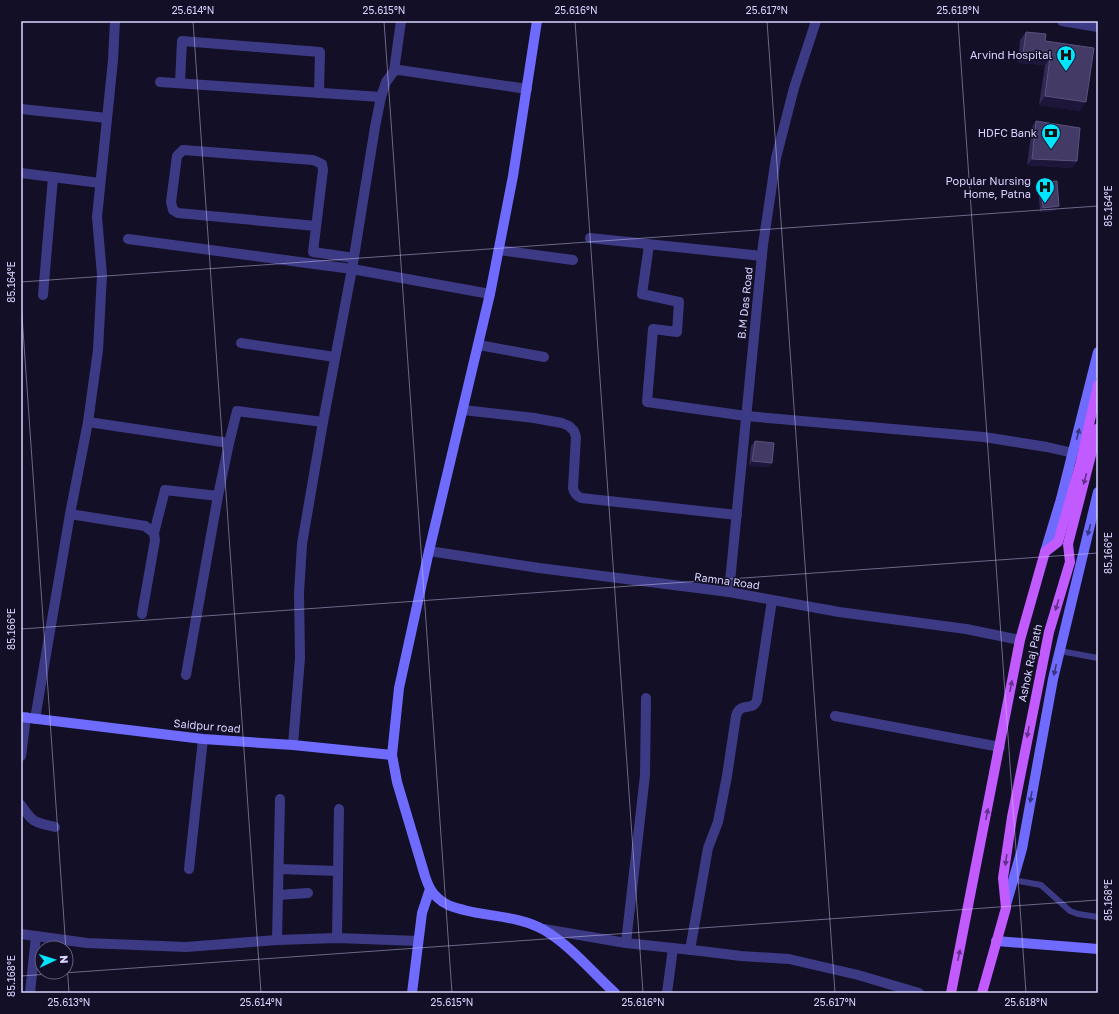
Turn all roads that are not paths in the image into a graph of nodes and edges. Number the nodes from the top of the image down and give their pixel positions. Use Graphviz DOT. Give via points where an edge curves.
graph roads {
  1 [pos="115,21"];
  2 [pos="401,21"];
  3 [pos="537,21"];
  4 [pos="816,21"];
  5 [pos="1062,21"];
  6 [pos="1098,27"];
  7 [pos="394,71"];
  8 [pos="160,82"];
  9 [pos="180,83"];
  10 [pos="527,89"];
  11 [pos="319,92"];
  12 [pos="381,97"];
  13 [pos="21,110"];
  14 [pos="107,118"];
  15 [pos="21,173"];
  16 [pos="53,177"];
  17 [pos="100,183"];
  18 [pos="316,226"];
  19 [pos="590,238"];
  20 [pos="128,239"];
  21 [pos="649,245"];
  22 [pos="499,250"];
  23 [pos="762,256"];
  24 [pos="354,258"];
  25 [pos="573,260"];
  26 [pos="352,269"];
  27 [pos="490,294"];
  28 [pos="43,295"];
  29 [pos="241,343"];
  30 [pos="479,344"];
  31 [pos="1098,352"];
  32 [pos="336,357"];
  33 [pos="544,357"];
  34 [pos="1098,385"];
  35 [pos="463,410"];
  36 [pos="746,416"];
  37 [pos="88,422"];
  38 [pos="323,422"];
  39 [pos="1098,428"];
  40 [pos="229,443"];
  41 [pos="1073,453"];
  42 [pos="1098,492"];
  43 [pos="218,496"];
  44 [pos="70,514"];
  45 [pos="738,515"];
  46 [pos="154,533"];
  47 [pos="429,551"];
  48 [pos="1045,552"];
  49 [pos="729,592"];
  50 [pos="772,600"];
  51 [pos="142,614"];
  52 [pos="1020,640"];
  53 [pos="1060,650"];
  54 [pos="1098,658"];
  55 [pos="186,675"];
  56 [pos="646,698"];
  57 [pos="835,716"];
  58 [pos="27,718"];
  59 [pos="203,739"];
  60 [pos="293,745"];
  61 [pos="1000,747"];
  62 [pos="392,755"];
  63 [pos="21,756"];
  64 [pos="280,799"];
  65 [pos="21,805"];
  66 [pos="339,809"];
  67 [pos="55,827"];
  68 [pos="189,869"];
  69 [pos="279,869"];
  70 [pos="338,871"];
  71 [pos="1008,879"];
  72 [pos="430,889"];
  73 [pos="308,894"];
  74 [pos="278,895"];
  75 [pos="1098,917"];
  76 [pos="544,929"];
  77 [pos="21,934"];
  78 [pos="36,936"];
  79 [pos="337,938"];
  80 [pos="277,940"];
  81 [pos="418,941"];
  82 [pos="996,941"];
  83 [pos="626,943"];
  84 [pos="673,948"];
  85 [pos="1098,949"];
  86 [pos="690,950"];
  87 [pos="30,993"];
  88 [pos="412,993"];
  89 [pos="615,993"];
  90 [pos="667,993"];
  91 [pos="919,993"];
  92 [pos="951,993"];
  93 [pos="982,993"];
  1 -- 14 [label="street"];
  2 -- 7 [label="street"];
  3 -- 10 [label="main road"];
  4 -- 23 [label="street, B.M Das Road" via="794,88 776,158"];
  5 -- 6 [label="street"];
  7 -- 10 [label="street" via="425,73"];
  7 -- 12 [label="street" via="386,82"];
  8 -- 9 [label="street"];
  9 -- 11 [label="street"];
  9 -- 11 [label="street" via="182,41 320,52"];
  10 -- 22 [label="main road"];
  11 -- 12 [label="street"];
  12 -- 24 [label="street"];
  13 -- 14 [label="street"];
  14 -- 17 [label="street"];
  15 -- 16 [label="street"];
  16 -- 17 [label="street"];
  16 -- 28 [label="street"];
  17 -- 37 [label="street" via="97,217 101,282 98,350"];
  18 -- 18 [label="street" via="322,164 313,160 183,150 177,156 171,202 173,210 178,213"];
  18 -- 24 [label="street" via="313,252"];
  19 -- 21 [label="street"];
  20 -- 26 [label="street"];
  21 -- 23 [label="street"];
  21 -- 36 [label="street" via="642,294 679,302 677,332 652,329 647,402"];
  22 -- 25 [label="street"];
  22 -- 27 [label="main road"];
  23 -- 36 [label="street, B.M Das Road"];
  24 -- 26 [label="street"];
  26 -- 27 [label="street"];
  26 -- 32 [label="street"];
  27 -- 30 [label="main road"];
  29 -- 32 [label="street"];
  30 -- 33 [label="street"];
  30 -- 35 [label="main road"];
  41 -- 31 [label="main road, Ashok Raj Path, one-way"];
  32 -- 38 [label="street"];
  34 -- 48 [label="main road" via="1080,465 1058,542"];
  35 -- 45 [label="street" via="534,418 569,426 576,437 573,488 576,496 581,498"];
  35 -- 47 [label="main road"];
  36 -- 41 [label="street" via="984,437"];
  36 -- 45 [label="street, B.M Das Road"];
  37 -- 40 [label="street"];
  37 -- 44 [label="street"];
  38 -- 40 [label="street" via="237,411"];
  38 -- 60 [label="street" via="302,544 299,593 300,658"];
  39 -- 71 [label="main road, Ashok Raj Path, one-way" via="1068,544 1070,562 1049,632 1014,810"];
  40 -- 43 [label="street"];
  41 -- 48 [label="main road, Ashok Raj Path"];
  42 -- 53 [label="main road, one-way"];
  43 -- 46 [label="street" via="165,490"];
  43 -- 55 [label="street"];
  44 -- 46 [label="street" via="145,526"];
  44 -- 58 [label="street"];
  45 -- 49 [label="street, B.M Das Road"];
  46 -- 51 [label="street" via="155,540"];
  47 -- 49 [label="street, Ramna Road"];
  47 -- 62 [label="main road" via="399,688"];
  48 -- 52 [label="main road, Ashok Raj Path"];
  49 -- 50 [label="street, Ramna Road"];
  50 -- 52 [label="street, Ramna Road" via="966,629"];
  50 -- 86 [label="street" via="756,704 740,708 736,716 723,798 718,822 708,848"];
  61 -- 52 [label="main road, Ashok Raj Path, one-way"];
  53 -- 54 [label="lane"];
  53 -- 71 [label="main road, one-way" via="1022,848"];
  56 -- 83 [label="street" via="646,775"];
  57 -- 61 [label="street"];
  58 -- 59 [label="main road, Saidpur road"];
  58 -- 63 [label="street"];
  59 -- 60 [label="main road, Saidpur road"];
  59 -- 68 [label="street"];
  60 -- 62 [label="main road, Saidpur road"];
  92 -- 61 [label="main road, Ashok Raj Path, one-way"];
  62 -- 72 [label="main road" via="397,782"];
  64 -- 69 [label="street"];
  65 -- 67 [label="street" via="36,823"];
  66 -- 70 [label="street"];
  69 -- 70 [label="street"];
  69 -- 74 [label="street"];
  70 -- 79 [label="street"];
  71 -- 75 [label="lane" via="1041,885 1070,911"];
  71 -- 82 [label="main road, Ashok Raj Path" via="1006,908"];
  72 -- 76 [label="main road" via="439,900 453,907"];
  72 -- 81 [label="main road" via="422,913"];
  73 -- 74 [label="street"];
  74 -- 80 [label="street"];
  76 -- 83 [label="street"];
  76 -- 89 [label="main road"];
  77 -- 78 [label="street"];
  78 -- 80 [label="street" via="86,943 186,948"];
  78 -- 87 [label="street"];
  79 -- 80 [label="street"];
  79 -- 81 [label="street"];
  81 -- 88 [label="main road"];
  82 -- 85 [label="main road"];
  82 -- 93 [label="main road"];
  83 -- 84 [label="street"];
  84 -- 86 [label="street"];
  84 -- 90 [label="street"];
  86 -- 91 [label="street" via="789,959"];
}
